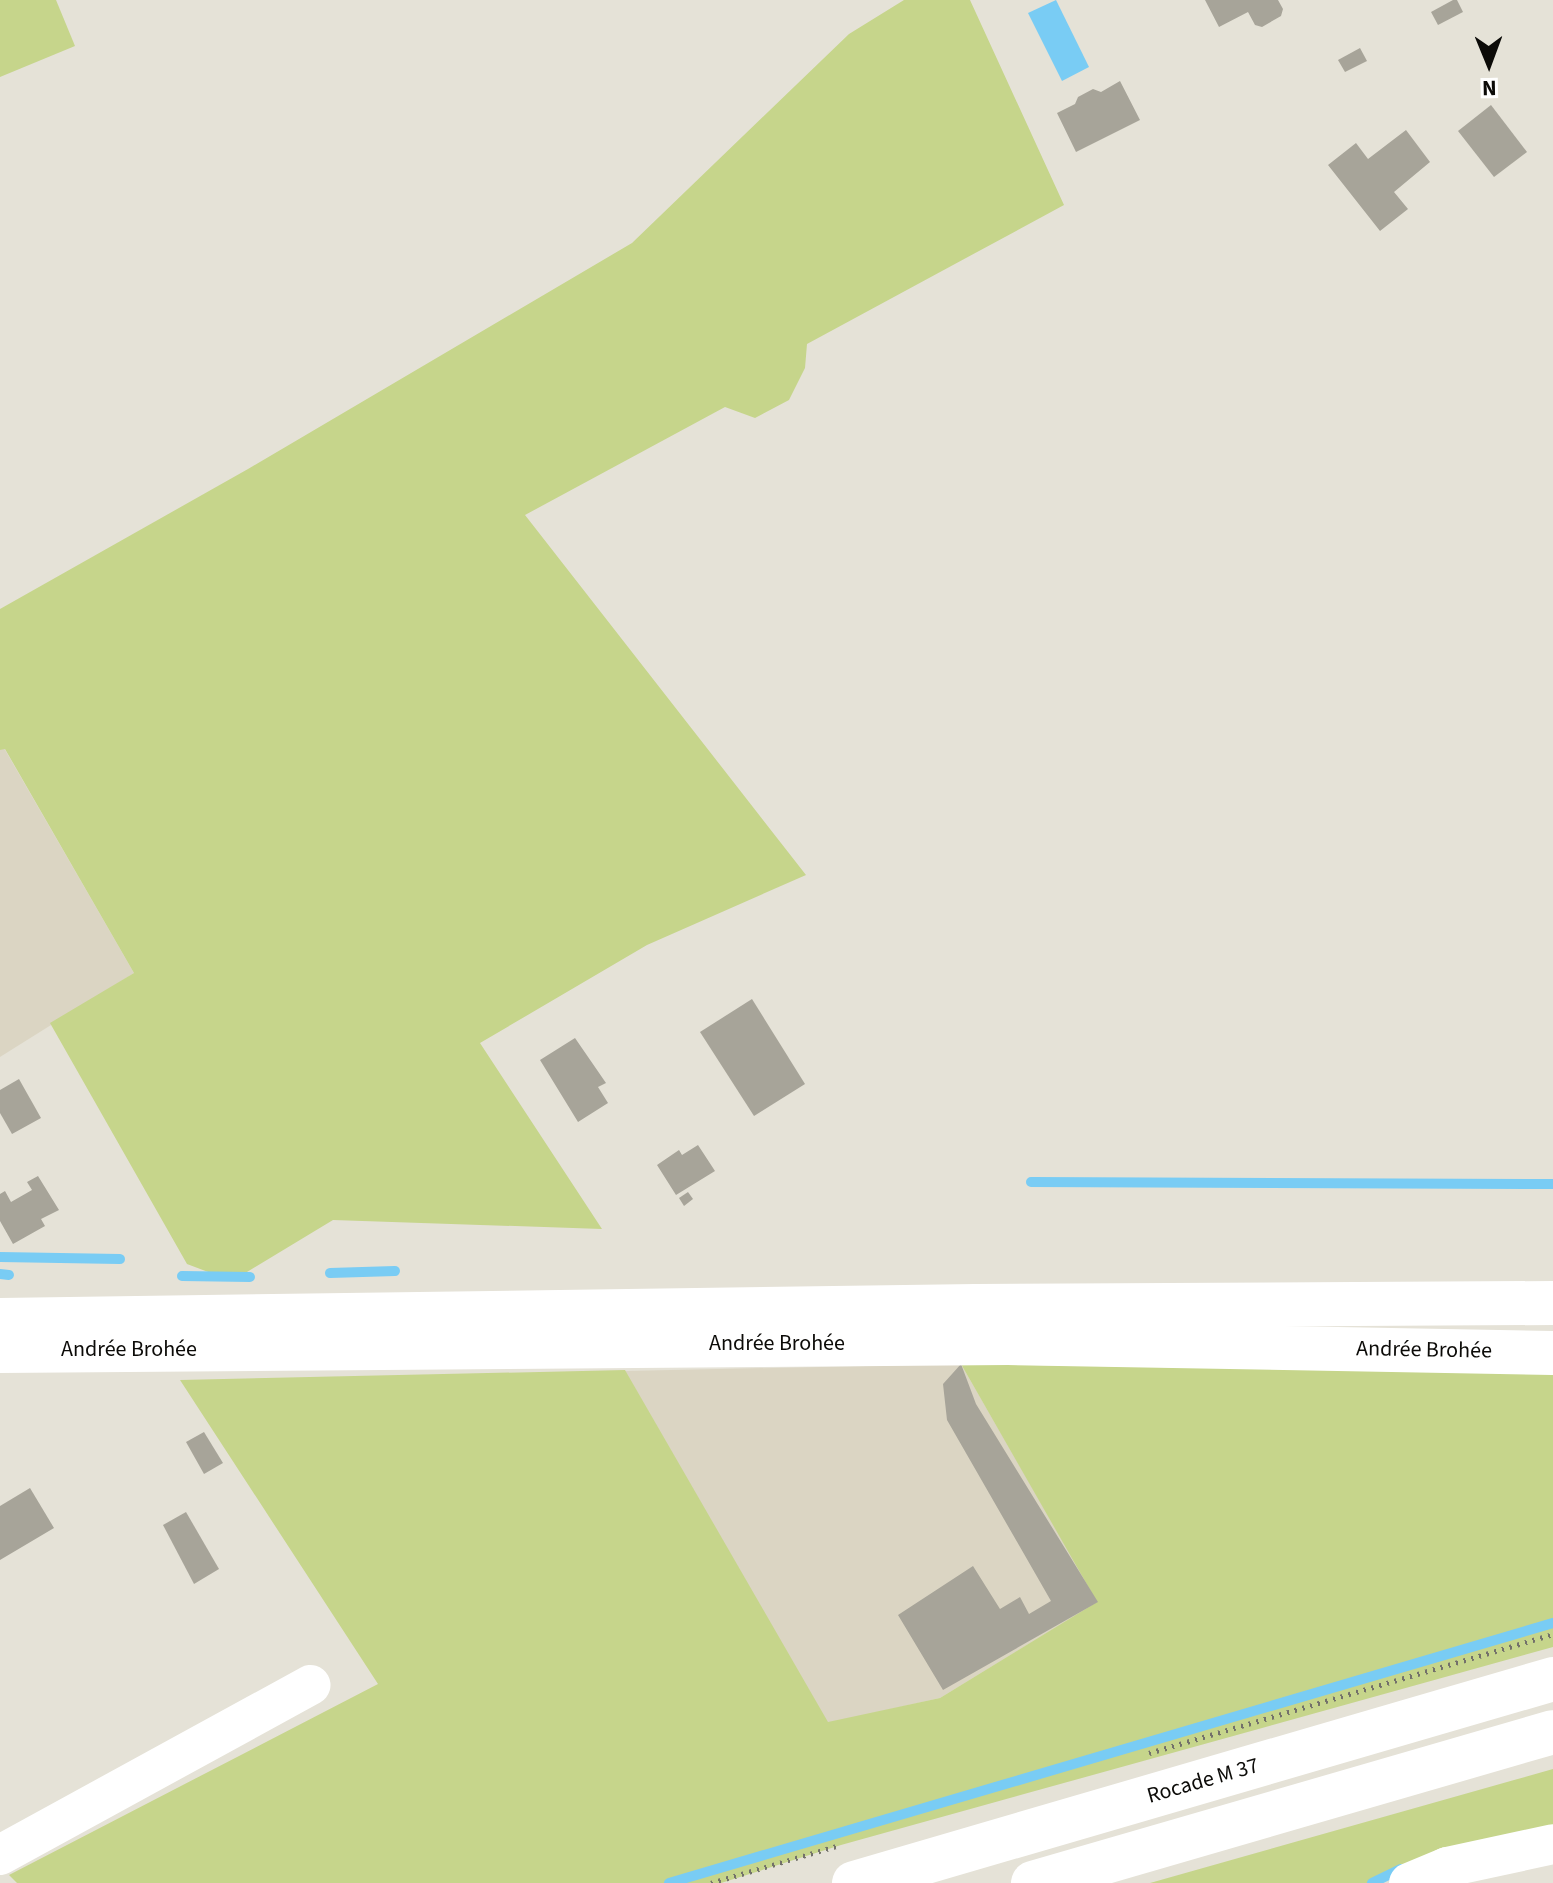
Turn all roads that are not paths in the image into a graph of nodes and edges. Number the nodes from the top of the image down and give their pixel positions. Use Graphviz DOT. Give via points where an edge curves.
graph roads {
  1 [pos="1553,1303"];
  2 [pos="0,1320"];
  3 [pos="0,1351"];
  4 [pos="1553,1353"];
  5 [pos="1553,1679"];
  6 [pos="310,1685"];
  7 [pos="1553,1732"];
  8 [pos="1553,1844"];
  9 [pos="0,1855"];
  10 [pos="854,1883"];
  11 [pos="1033,1883"];
  12 [pos="1409,1883"];
  1 -- 2 [label="main road, Andrée Brohée"];
  3 -- 4 [label="main road, Andrée Brohée" via="1008,1343"];
  5 -- 10 [label="main road, Rocade M 37"];
  6 -- 9 [label="street"];
  7 -- 11 [label="main road"];
  8 -- 12 [label="street" via="1473,1860"];
}
